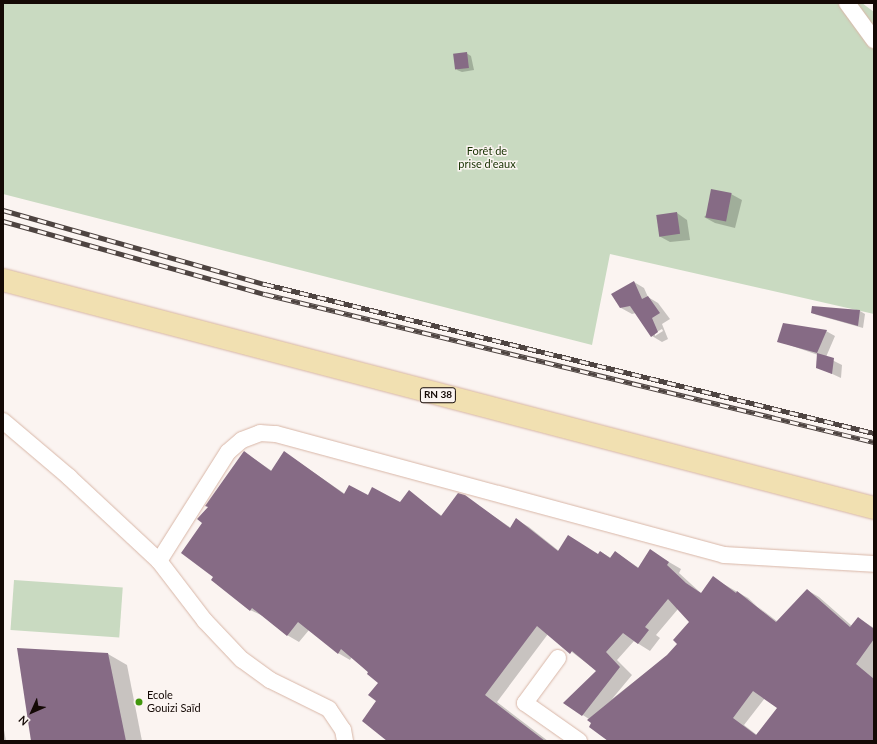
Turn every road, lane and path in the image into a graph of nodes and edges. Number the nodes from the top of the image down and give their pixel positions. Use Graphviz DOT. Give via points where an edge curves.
graph roads {
  1 [pos="847,3"];
  2 [pos="874,40"];
  3 [pos="3,280"];
  4 [pos="3,422"];
  5 [pos="874,508"];
  6 [pos="159,562"];
  7 [pos="874,564"];
  8 [pos="558,658"];
  9 [pos="345,741"];
  10 [pos="579,741"];
  1 -- 2 [label="street"];
  3 -- 5 [label="main road, RN 38"];
  4 -- 6 [label="street" via="69,478"];
  6 -- 7 [label="street" via="228,452 242,440 260,434 276,434 724,555"];
  6 -- 9 [label="street" via="205,621 242,660 270,680 329,709 343,730"];
  8 -- 10 [label="street" via="525,703"];
}
